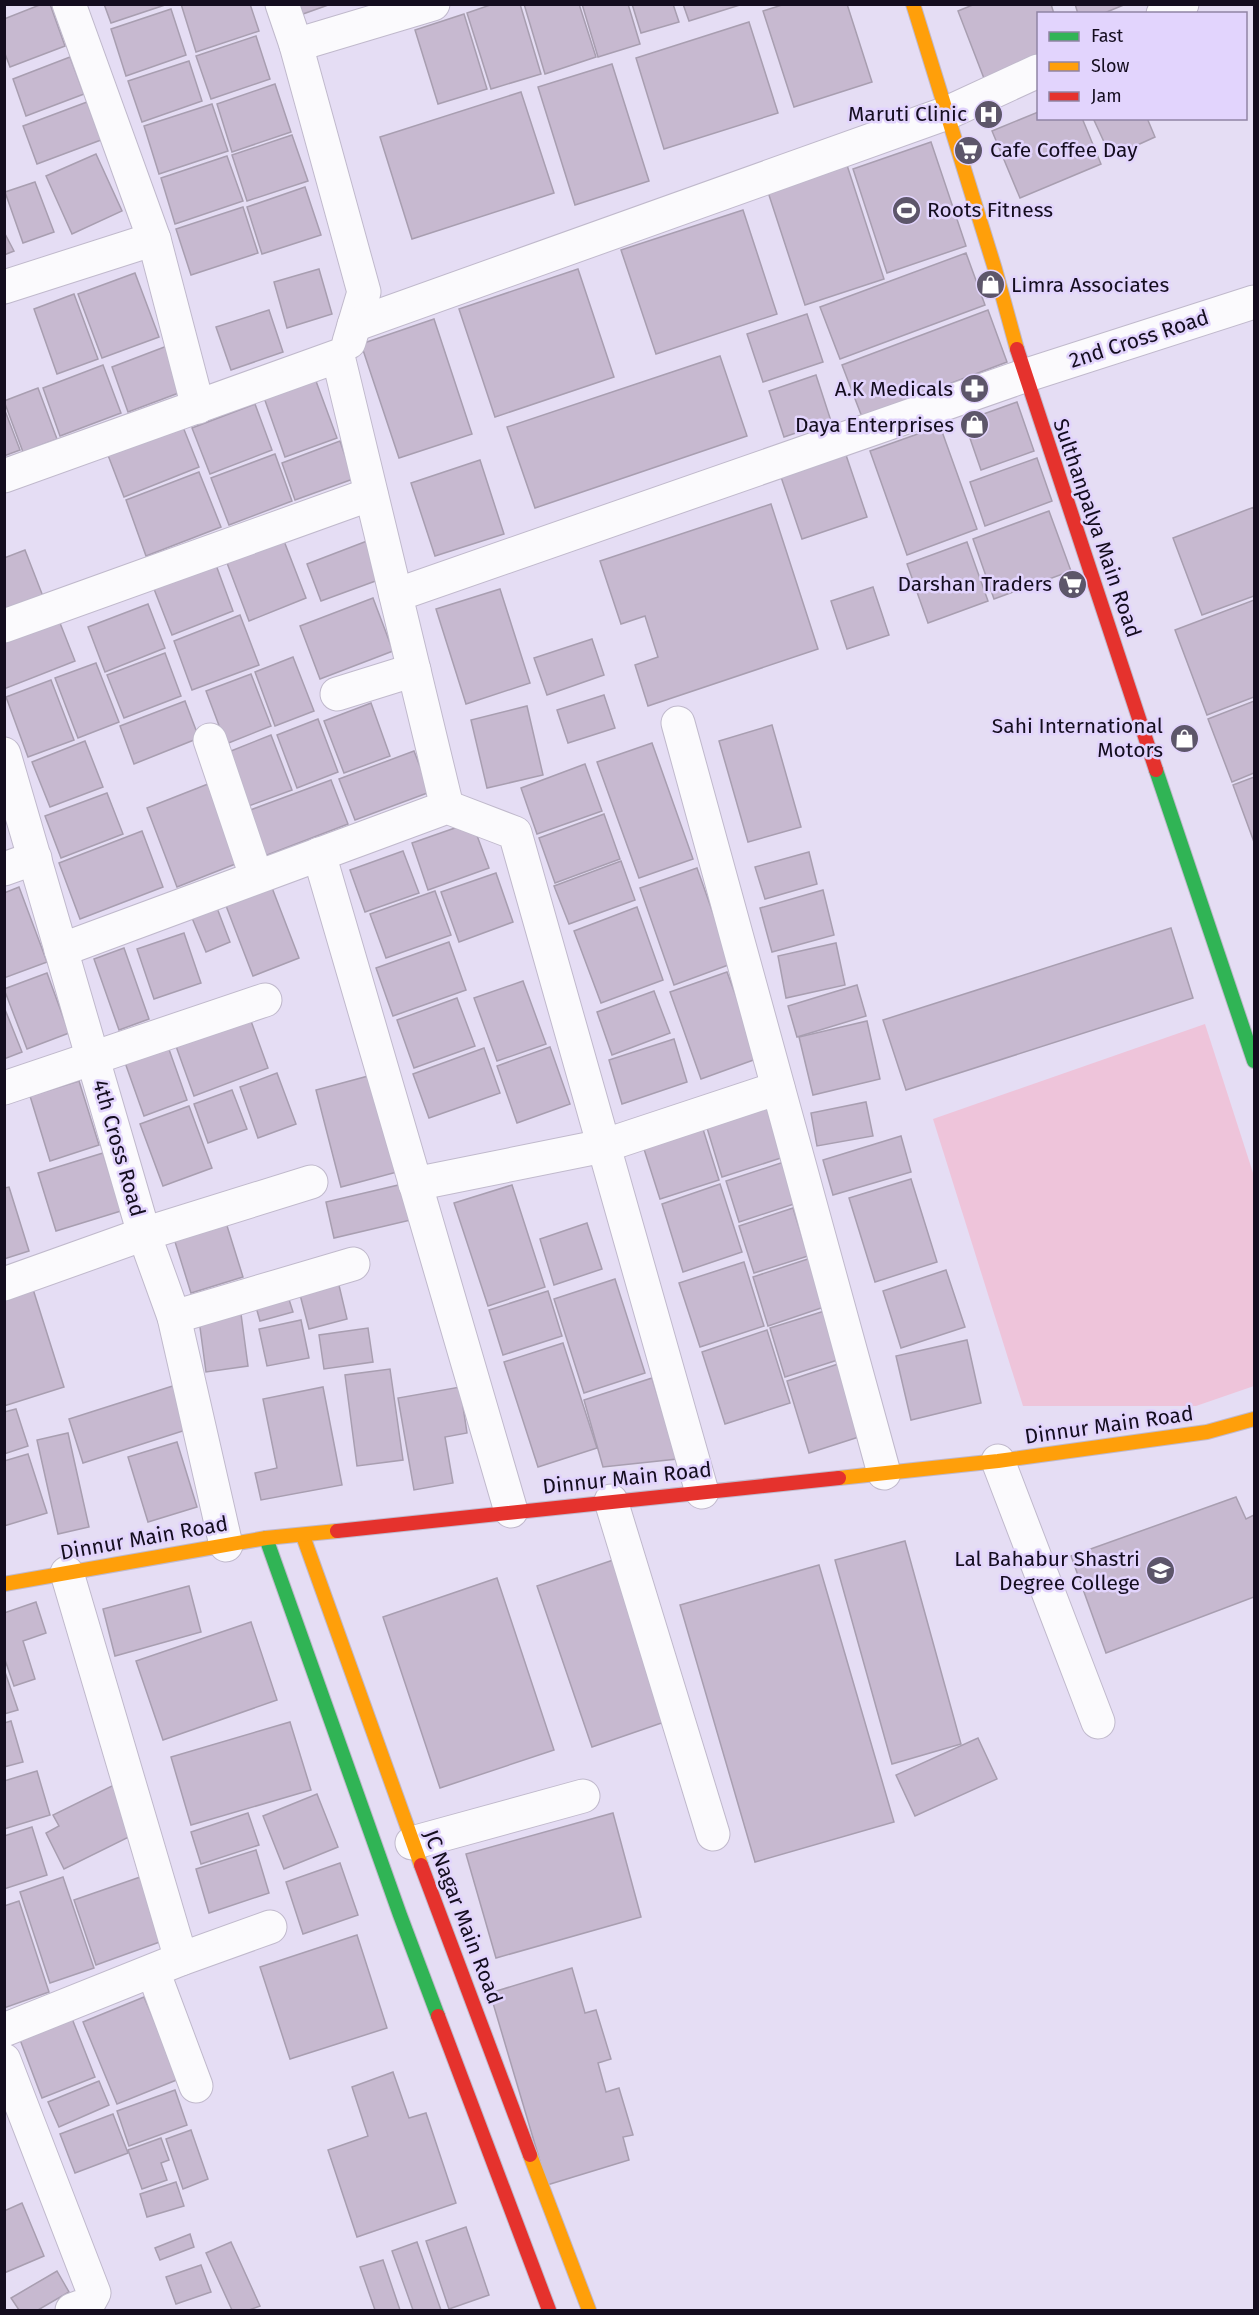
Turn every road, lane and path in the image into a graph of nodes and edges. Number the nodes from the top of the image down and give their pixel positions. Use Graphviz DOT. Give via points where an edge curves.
graph roads {
  1 [pos="69,4"];
  2 [pos="282,4"];
  3 [pos="433,4"];
  4 [pos="913,4"];
  5 [pos="1182,4"];
  6 [pos="1167,12"];
  7 [pos="296,45"];
  8 [pos="1037,71"];
  9 [pos="946,113"];
  10 [pos="154,239"];
  11 [pos="4,287"];
  12 [pos="1254,302"];
  13 [pos="354,325"];
  14 [pos="341,369"];
  15 [pos="1024,376"];
  16 [pos="198,407"];
  17 [pos="4,476"];
  18 [pos="371,494"];
  19 [pos="396,595"];
  20 [pos="4,626"];
  21 [pos="414,670"];
  22 [pos="337,694"];
  23 [pos="678,723"];
  24 [pos="210,740"];
  25 [pos="4,754"];
  26 [pos="447,807"];
  27 [pos="318,854"];
  28 [pos="35,858"];
  29 [pos="4,869"];
  30 [pos="256,876"];
  31 [pos="61,950"];
  32 [pos="265,1000"];
  33 [pos="93,1058"];
  34 [pos="1254,1061"];
  35 [pos="4,1088"];
  36 [pos="778,1088"];
  37 [pos="603,1146"];
  38 [pos="311,1182"];
  39 [pos="415,1184"];
  40 [pos="144,1234"];
  41 [pos="353,1264"];
  42 [pos="4,1284"];
  43 [pos="174,1317"];
  44 [pos="1254,1419"];
  45 [pos="998,1461"];
  46 [pos="884,1473"];
  47 [pos="702,1492"];
  48 [pos="611,1502"];
  49 [pos="511,1511"];
  50 [pos="303,1536"];
  51 [pos="266,1538"];
  52 [pos="226,1545"];
  53 [pos="67,1573"];
  54 [pos="4,1584"];
  55 [pos="1098,1722"];
  56 [pos="583,1796"];
  57 [pos="714,1834"];
  58 [pos="412,1843"];
  59 [pos="270,1927"];
  60 [pos="167,1965"];
  61 [pos="467,2015"];
  62 [pos="441,2024"];
  63 [pos="4,2030"];
  64 [pos="4,2060"];
  65 [pos="196,2086"];
  66 [pos="585,2302"];
  67 [pos="544,2309"];
  68 [pos="72,2310"];
  1 -- 10 [label="street"];
  2 -- 7 [label="street"];
  3 -- 7 [label="street"];
  4 -- 9 [label="main road, Sulthanpalya Main Road"];
  5 -- 6 [label="street"];
  7 -- 13 [label="street" via="364,292"];
  8 -- 9 [label="street"];
  9 -- 13 [label="street"];
  9 -- 15 [label="main road, Sulthanpalya Main Road"];
  10 -- 11 [label="street"];
  10 -- 16 [label="street"];
  12 -- 15 [label="street, 2nd Cross Road"];
  13 -- 14 [label="street"];
  14 -- 16 [label="street" via="338,356"];
  14 -- 18 [label="street"];
  15 -- 19 [label="street, 2nd Cross Road"];
  15 -- 34 [label="main road, Sulthanpalya Main Road"];
  16 -- 17 [label="street"];
  18 -- 19 [label="street"];
  18 -- 20 [label="street"];
  19 -- 21 [label="street"];
  21 -- 22 [label="street"];
  21 -- 26 [label="street"];
  23 -- 36 [label="street"];
  24 -- 30 [label="street"];
  25 -- 28 [label="street, 4th Cross Road"];
  26 -- 27 [label="street"];
  26 -- 37 [label="street" via="514,833"];
  27 -- 30 [label="street"];
  27 -- 39 [label="street"];
  28 -- 29 [label="street"];
  28 -- 31 [label="street, 4th Cross Road"];
  30 -- 31 [label="street"];
  31 -- 33 [label="street, 4th Cross Road"];
  32 -- 33 [label="street"];
  33 -- 35 [label="street"];
  33 -- 40 [label="street, 4th Cross Road"];
  36 -- 37 [label="street"];
  36 -- 46 [label="street"];
  37 -- 39 [label="street"];
  37 -- 47 [label="street"];
  38 -- 40 [label="street"];
  39 -- 49 [label="street"];
  40 -- 42 [label="street"];
  40 -- 43 [label="street, 4th Cross Road"];
  41 -- 43 [label="street"];
  43 -- 52 [label="street, 4th Cross Road"];
  44 -- 45 [label="main road, Dinnur Main Road" via="1207,1432"];
  45 -- 46 [label="main road, Dinnur Main Road"];
  45 -- 55 [label="street"];
  46 -- 47 [label="main road, Dinnur Main Road"];
  47 -- 48 [label="main road, Dinnur Main Road"];
  48 -- 49 [label="main road, Dinnur Main Road"];
  48 -- 57 [label="street"];
  49 -- 50 [label="main road, Dinnur Main Road"];
  50 -- 51 [label="main road, Dinnur Main Road"];
  50 -- 58 [label="main road, JC Nagar Main Road"];
  51 -- 52 [label="main road, Dinnur Main Road"];
  51 -- 62 [label="main road"];
  52 -- 53 [label="main road, Dinnur Main Road"];
  53 -- 54 [label="main road, Dinnur Main Road"];
  53 -- 60 [label="street"];
  56 -- 58 [label="street"];
  58 -- 61 [label="main road, JC Nagar Main Road"];
  59 -- 60 [label="street"];
  60 -- 63 [label="street"];
  60 -- 65 [label="street"];
  61 -- 62 [label="main road"];
  61 -- 66 [label="main road, JC Nagar Main Road"];
  62 -- 67 [label="main road"];
  64 -- 68 [label="street" via="94,2293 88,2304"];
  66 -- 67 [label="street"];
}
